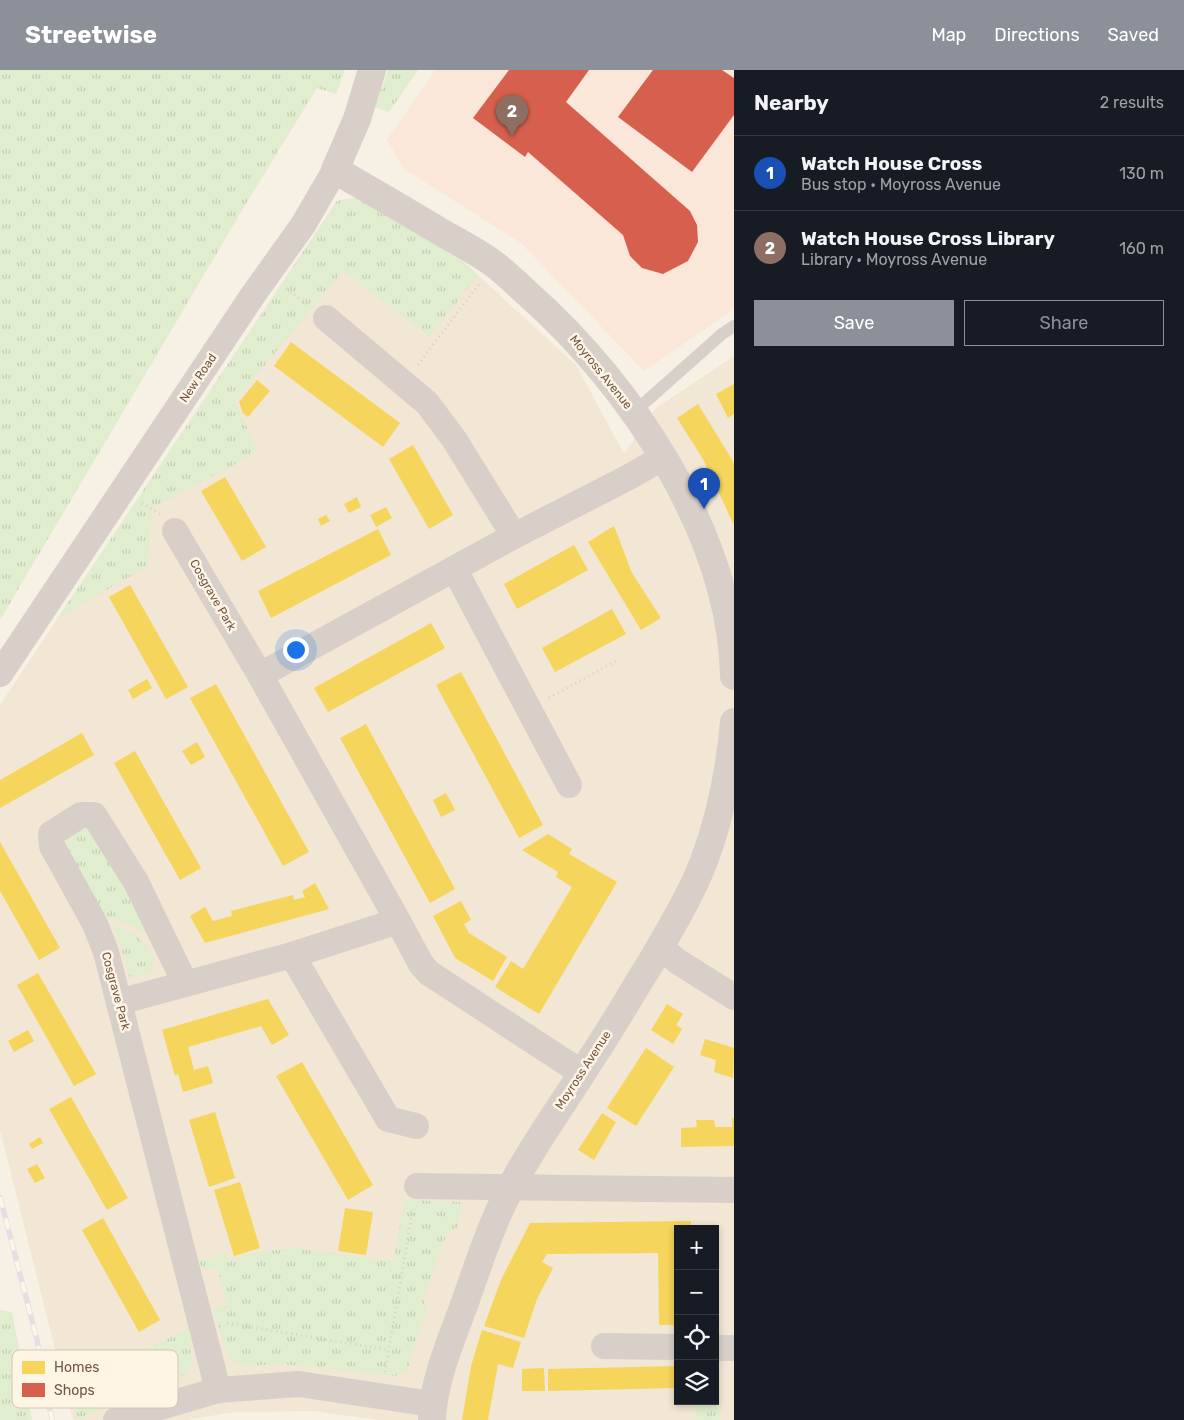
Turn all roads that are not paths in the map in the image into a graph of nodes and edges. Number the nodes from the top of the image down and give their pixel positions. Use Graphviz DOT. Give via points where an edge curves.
graph roads {
  1 [pos="372,70"];
  2 [pos="335,170"];
  3 [pos="326,318"];
  4 [pos="734,326"];
  5 [pos="634,413"];
  6 [pos="662,458"];
  7 [pos="175,530"];
  8 [pos="514,536"];
  9 [pos="454,570"];
  10 [pos="0,674"];
  11 [pos="260,675"];
  12 [pos="734,676"];
  13 [pos="734,722"];
  14 [pos="569,785"];
  15 [pos="398,921"];
  16 [pos="660,947"];
  17 [pos="292,955"];
  18 [pos="186,983"];
  19 [pos="734,997"];
  20 [pos="119,1002"];
  21 [pos="582,1073"];
  22 [pos="416,1126"];
  23 [pos="417,1186"];
  24 [pos="510,1188"];
  25 [pos="734,1190"];
  26 [pos="604,1346"];
  27 [pos="674,1347"];
  28 [pos="719,1348"];
  29 [pos="734,1348"];
  30 [pos="218,1390"];
  31 [pos="178,1402"];
  32 [pos="157,1408"];
  33 [pos="432,1412"];
  34 [pos="116,1420"];
  1 -- 2 [label="street, New Road" via="357,119"];
  2 -- 5 [label="street, Moyross Avenue" via="494,264 560,322 599,365"];
  2 -- 10 [label="street, New Road" via="303,225"];
  3 -- 8 [label="street" via="427,403"];
  4 -- 5 [label="lane"];
  5 -- 6 [label="street, Moyross Avenue"];
  6 -- 8 [label="street"];
  6 -- 12 [label="street, Moyross Avenue" via="706,543 722,599 734,657"];
  7 -- 11 [label="street, Cosgrave Park"];
  8 -- 9 [label="street"];
  9 -- 11 [label="street"];
  9 -- 14 [label="street"];
  11 -- 15 [label="street, Cosgrave Park"];
  13 -- 16 [label="street, Moyross Avenue" via="724,786 704,861"];
  15 -- 17 [label="street"];
  15 -- 21 [label="street, Cosgrave Park" via="429,974"];
  16 -- 19 [label="street"];
  16 -- 21 [label="street, Moyross Avenue"];
  17 -- 18 [label="street"];
  17 -- 22 [label="street" via="388,1118"];
  18 -- 20 [label="street"];
  18 -- 20 [label="street, Cosgrave Park" via="136,882 94,815 81,815 51,834 52,846 95,924"];
  20 -- 30 [label="street, Cosgrave Park"];
  21 -- 24 [label="street, Moyross Avenue" via="540,1135"];
  23 -- 24 [label="street"];
  24 -- 25 [label="street"];
  24 -- 33 [label="street, Moyross Avenue" via="451,1341"];
  26 -- 27 [label="street"];
  28 -- 29 [label="street"];
  30 -- 31 [label="street"];
  30 -- 33 [label="street" via="299,1384 380,1396"];
  32 -- 34 [label="street"];
}
